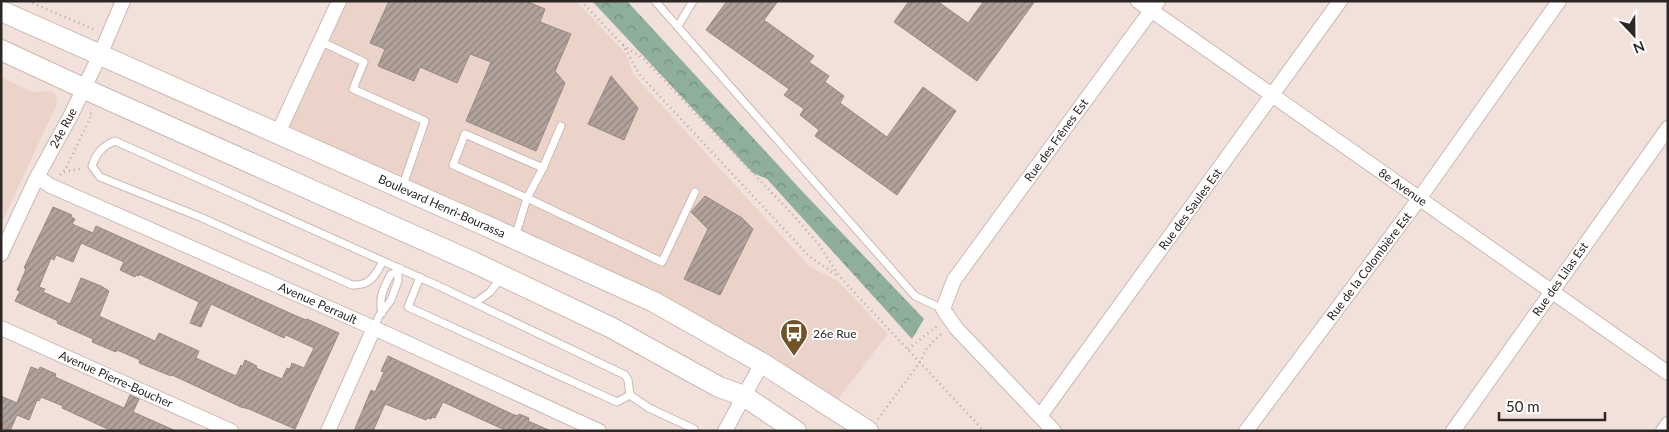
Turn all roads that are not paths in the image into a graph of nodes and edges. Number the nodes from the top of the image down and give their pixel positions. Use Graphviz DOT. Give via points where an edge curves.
graph roads {
  1 [pos="123,1"];
  2 [pos="339,1"];
  3 [pos="655,1"];
  4 [pos="693,1"];
  5 [pos="1138,1"];
  6 [pos="1340,1"];
  7 [pos="1559,1"];
  8 [pos="1155,6"];
  9 [pos="1,11"];
  10 [pos="678,26"];
  11 [pos="320,41"];
  12 [pos="1,50"];
  13 [pos="100,55"];
  14 [pos="84,89"];
  15 [pos="1272,96"];
  16 [pos="561,126"];
  17 [pos="1668,128"];
  18 [pos="278,133"];
  19 [pos="542,168"];
  20 [pos="37,177"];
  21 [pos="402,188"];
  22 [pos="695,192"];
  23 [pos="527,198"];
  24 [pos="1419,199"];
  25 [pos="515,239"];
  26 [pos="1,254"];
  27 [pos="383,261"];
  28 [pos="399,270"];
  29 [pos="502,276"];
  30 [pos="420,278"];
  31 [pos="1551,291"];
  32 [pos="475,303"];
  33 [pos="948,317"];
  34 [pos="1,328"];
  35 [pos="374,328"];
  36 [pos="762,363"];
  37 [pos="1668,373"];
  38 [pos="630,395"];
  39 [pos="744,396"];
  40 [pos="1040,416"];
  41 [pos="1668,424"];
  42 [pos="872,427"];
  43 [pos="694,429"];
  44 [pos="231,431"];
  45 [pos="328,431"];
  46 [pos="599,431"];
  47 [pos="725,431"];
  48 [pos="796,431"];
  49 [pos="1054,431"];
  50 [pos="1246,431"];
  51 [pos="1453,431"];
  52 [pos="1663,431"];
  1 -- 13 [label="street, 24e Rue"];
  2 -- 11 [label="street"];
  3 -- 10 [label="lane"];
  4 -- 10 [label="lane"];
  5 -- 8 [label="street, 8e Avenue"];
  6 -- 15 [label="street, Rue des Saules Est"];
  7 -- 24 [label="street, Rue de la Colombière Est"];
  8 -- 15 [label="street, 8e Avenue"];
  8 -- 33 [label="street, Rue des Frênes Est" via="954,280"];
  9 -- 13 [label="main road, Boulevard Henri-Bourassa"];
  10 -- 33 [label="lane" via="915,296"];
  11 -- 18 [label="street"];
  11 -- 21 [label="lane" via="364,62 353,89 425,121"];
  12 -- 14 [label="main road"];
  13 -- 14 [label="street, 24e Rue"];
  13 -- 18 [label="main road, Boulevard Henri-Bourassa"];
  14 -- 20 [label="street, 24e Rue"];
  14 -- 29 [label="main road"];
  15 -- 24 [label="street, 8e Avenue"];
  15 -- 40 [label="street, Rue des Saules Est"];
  16 -- 19 [label="lane"];
  17 -- 31 [label="street, Rue des Lilas Est"];
  18 -- 21 [label="main road, Boulevard Henri-Bourassa"];
  19 -- 23 [label="lane"];
  19 -- 23 [label="lane" via="465,134 453,165"];
  20 -- 26 [label="street, 24e Rue"];
  20 -- 35 [label="street, Avenue Perrault"];
  21 -- 25 [label="main road, Boulevard Henri-Bourassa"];
  22 -- 23 [label="lane" via="662,262"];
  23 -- 25 [label="lane"];
  24 -- 31 [label="street, 8e Avenue"];
  24 -- 50 [label="street, Rue de la Colombière Est"];
  25 -- 36 [label="main road, Boulevard Henri-Bourassa" via="654,302"];
  27 -- 27 [label="lane" via="115,141 101,148 95,157 92,166 100,177 200,217 352,285 362,285 374,278"];
  27 -- 28 [label="lane"];
  28 -- 30 [label="lane"];
  28 -- 35 [label="lane" via="391,300"];
  29 -- 32 [label="lane" via="490,292"];
  29 -- 39 [label="main road" via="612,328 719,387"];
  30 -- 32 [label="lane"];
  30 -- 38 [label="lane" via="408,307 617,402"];
  31 -- 37 [label="street, 8e Avenue"];
  31 -- 51 [label="street, Rue des Lilas Est"];
  32 -- 38 [label="lane" via="625,375"];
  33 -- 40 [label="street"];
  34 -- 44 [label="street, Avenue Pierre-Boucher"];
  35 -- 45 [label="street"];
  35 -- 46 [label="street, Avenue Perrault"];
  36 -- 39 [label="street"];
  36 -- 42 [label="main road, Boulevard Henri-Bourassa"];
  38 -- 43 [label="lane" via="649,408"];
  39 -- 47 [label="street"];
  39 -- 48 [label="main road"];
  40 -- 49 [label="street"];
  41 -- 52 [label="street"];
}
